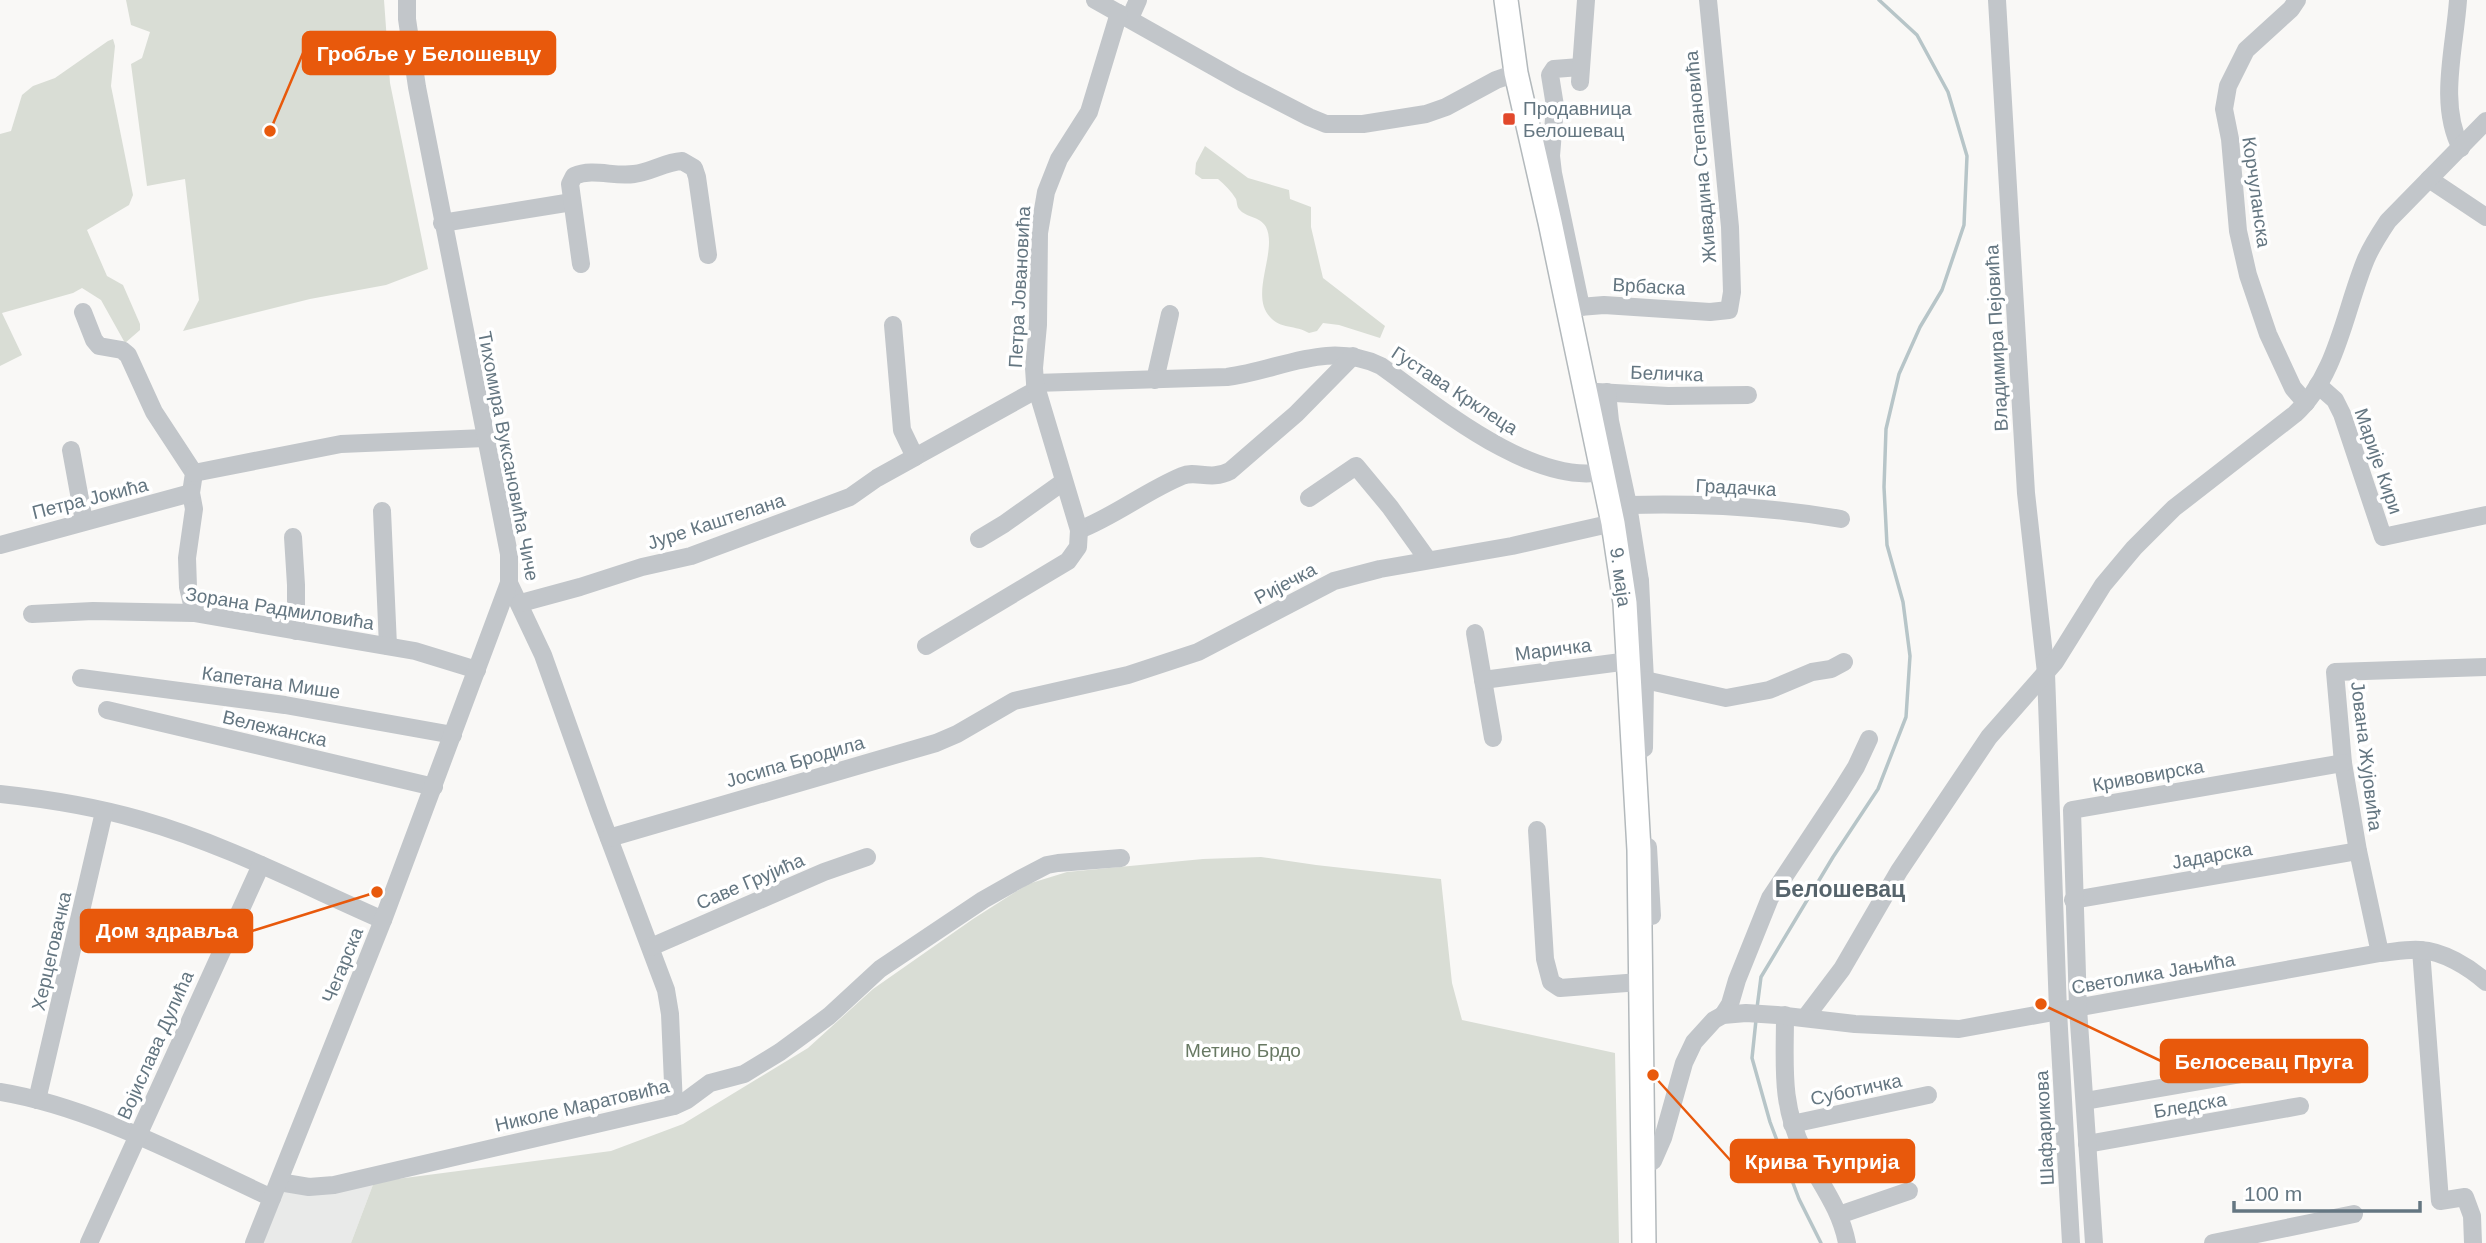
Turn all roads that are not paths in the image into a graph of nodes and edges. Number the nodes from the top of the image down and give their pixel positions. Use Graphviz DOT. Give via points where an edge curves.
graph roads {
  1 [pos="407,0"];
  2 [pos="1095,0"];
  3 [pos="1138,0"];
  4 [pos="1506,0"];
  5 [pos="1586,0"];
  6 [pos="1708,0"];
  7 [pos="1997,0"];
  8 [pos="2297,0"];
  9 [pos="2458,0"];
  10 [pos="1124,15"];
  11 [pos="1516,73"];
  12 [pos="2486,121"];
  13 [pos="2461,148"];
  14 [pos="2429,179"];
  15 [pos="572,202"];
  16 [pos="2486,217"];
  17 [pos="442,223"];
  18 [pos="708,255"];
  19 [pos="580,264"];
  20 [pos="1574,308"];
  21 [pos="1729,310"];
  22 [pos="83,312"];
  23 [pos="1170,314"];
  24 [pos="893,325"];
  25 [pos="1353,356"];
  26 [pos="1155,380"];
  27 [pos="2318,385"];
  28 [pos="1035,386"];
  29 [pos="1596,392"];
  30 [pos="1748,395"];
  31 [pos="2306,403"];
  32 [pos="485,438"];
  33 [pos="71,450"];
  34 [pos="915,457"];
  35 [pos="1602,472"];
  36 [pos="194,473"];
  37 [pos="1063,482"];
  38 [pos="191,492"];
  39 [pos="1309,498"];
  40 [pos="1628,505"];
  41 [pos="382,511"];
  42 [pos="2486,515"];
  43 [pos="1841,519"];
  44 [pos="84,521"];
  45 [pos="1613,523"];
  46 [pos="1079,530"];
  47 [pos="293,537"];
  48 [pos="979,538"];
  49 [pos="0,545"];
  50 [pos="1428,560"];
  51 [pos="1640,581"];
  52 [pos="509,583"];
  53 [pos="521,603"];
  54 [pos="1625,603"];
  55 [pos="194,613"];
  56 [pos="32,614"];
  57 [pos="296,631"];
  58 [pos="1475,633"];
  59 [pos="388,646"];
  60 [pos="926,646"];
  61 [pos="1629,661"];
  62 [pos="1844,662"];
  63 [pos="2486,667"];
  64 [pos="477,670"];
  65 [pos="2046,673"];
  66 [pos="81,678"];
  67 [pos="1483,680"];
  68 [pos="1645,680"];
  69 [pos="107,710"];
  70 [pos="989,715"];
  71 [pos="453,735"];
  72 [pos="1493,738"];
  73 [pos="1869,738"];
  74 [pos="2343,763"];
  75 [pos="433,787"];
  76 [pos="0,794"];
  77 [pos="104,812"];
  78 [pos="1536,830"];
  79 [pos="609,838"];
  80 [pos="2358,851"];
  81 [pos="1644,854"];
  82 [pos="867,857"];
  83 [pos="1121,858"];
  84 [pos="261,865"];
  85 [pos="2074,900"];
  86 [pos="1652,916"];
  87 [pos="383,920"];
  88 [pos="651,947"];
  89 [pos="2421,950"];
  90 [pos="2380,953"];
  91 [pos="1640,982"];
  92 [pos="2486,982"];
  93 [pos="1826,990"];
  94 [pos="2078,1008"];
  95 [pos="2058,1011"];
  96 [pos="1723,1015"];
  97 [pos="1781,1015"];
  98 [pos="1805,1018"];
  99 [pos="1839,1023"];
  100 [pos="2345,1056"];
  101 [pos="0,1092"];
  102 [pos="1928,1095"];
  103 [pos="37,1100"];
  104 [pos="2085,1101"];
  105 [pos="2300,1106"];
  106 [pos="674,1107"];
  107 [pos="1792,1124"];
  108 [pos="137,1136"];
  109 [pos="2087,1144"];
  110 [pos="1644,1165"];
  111 [pos="275,1190"];
  112 [pos="1909,1191"];
  113 [pos="2354,1214"];
  114 [pos="1839,1215"];
  115 [pos="89,1243"];
  116 [pos="254,1243"];
  117 [pos="1644,1243"];
  118 [pos="1847,1243"];
  119 [pos="2071,1243"];
  120 [pos="2094,1243"];
  121 [pos="2213,1243"];
  122 [pos="2473,1243"];
  1 -- 17 [label="street, Тихомира Вуксановића Чиче" via="417,88"];
  2 -- 10 [label="street"];
  3 -- 10 [label="street, Петра Јовановића"];
  4 -- 11 [label="main road, 9. маја"];
  5 -- 20 [label="street" via="1580,74 1554,69 1550,75 1555,106 1551,156"];
  6 -- 21 [label="street, Живадина Степановића" via="1730,227"];
  7 -- 65 [label="street, Владимира Пејовића" via="2026,494"];
  8 -- 31 [label="street, Корчуланска" via="2246,50 2228,86 2224,109 2238,231 2248,275 2268,334 2293,388"];
  9 -- 13 [label="street" via="2449,80 2452,123"];
  10 -- 11 [label="street" via="1326,124 1363,124 1426,114"];
  10 -- 28 [label="street, Петра Јовановића" via="1089,112 1059,159 1046,192 1039,233"];
  11 -- 20 [label="main road, 9. маја"];
  12 -- 13 [label="street"];
  13 -- 14 [label="street"];
  14 -- 16 [label="street"];
  14 -- 27 [label="street" via="2388,221 2372,247"];
  15 -- 17 [label="street"];
  15 -- 18 [label="street" via="571,180 579,174 633,174 688,162 697,177"];
  15 -- 19 [label="street"];
  17 -- 32 [label="street, Тихомира Вуксановића Чиче"];
  20 -- 21 [label="street, Врбаска" via="1604,304"];
  20 -- 29 [label="main road, 9. маја"];
  22 -- 36 [label="street" via="99,346 128,355 154,412"];
  23 -- 26 [label="street"];
  24 -- 34 [label="street" via="902,430"];
  25 -- 26 [label="street, Густава Крклеца" via="1319,355 1238,375"];
  25 -- 35 [label="street, Густава Крклеца" via="1381,366 1482,436 1521,457 1578,474"];
  25 -- 46 [label="street" via="1230,471 1209,477 1186,474"];
  26 -- 28 [label="street, Густава Крклеца"];
  27 -- 31 [label="street"];
  27 -- 42 [label="street, Марије Кири" via="2335,400 2342,414 2383,537"];
  28 -- 34 [label="street, Јуре Каштелана"];
  28 -- 37 [label="street, Петра Јовановића"];
  29 -- 30 [label="street, Беличка"];
  29 -- 35 [label="main road, 9. маја"];
  29 -- 40 [label="street" via="1610,421"];
  31 -- 65 [label="street" via="2174,508 2134,548 2103,585"];
  32 -- 36 [label="street" via="341,444"];
  32 -- 52 [label="street, Тихомира Вуксановића Чиче" via="509,554"];
  33 -- 44 [label="street"];
  34 -- 53 [label="street, Јуре Каштелана" via="850,497 691,556"];
  35 -- 45 [label="main road, 9. маја"];
  36 -- 38 [label="street"];
  37 -- 46 [label="street, Петра Јовановића"];
  37 -- 48 [label="street"];
  38 -- 44 [label="street, Петра Јокића"];
  38 -- 55 [label="street" via="194,509 187,573"];
  39 -- 50 [label="street" via="1356,466"];
  40 -- 43 [label="street, Градачка" via="1802,512"];
  40 -- 51 [label="street"];
  41 -- 59 [label="street"];
  44 -- 49 [label="street, Петра Јокића"];
  45 -- 50 [label="street, Ријечка"];
  45 -- 54 [label="main road, 9. маја"];
  46 -- 60 [label="street" via="1078,547 1068,561"];
  47 -- 57 [label="street"];
  50 -- 70 [label="street, Ријечка" via="1334,581 1180,659 1014,701"];
  51 -- 54 [label="street"];
  51 -- 68 [label="street"];
  52 -- 53 [label="street, Тихомира Вуксановића Чиче"];
  52 -- 64 [label="street, Чегарска"];
  53 -- 79 [label="street, Тихомира Вуксановића Чиче"];
  54 -- 61 [label="main road, 9. маја"];
  55 -- 56 [label="street, Зорана Радмиловића"];
  55 -- 57 [label="street, Зорана Радмиловића"];
  57 -- 59 [label="street, Зорана Радмиловића"];
  58 -- 67 [label="street"];
  59 -- 64 [label="street, Зорана Радмиловића"];
  61 -- 67 [label="street, Маричка"];
  61 -- 81 [label="main road, 9. маја"];
  62 -- 68 [label="street" via="1769,690 1726,698"];
  63 -- 74 [label="street, Јована Жујовића" via="2335,671"];
  64 -- 71 [label="street, Чегарска"];
  65 -- 93 [label="street" via="1989,737"];
  65 -- 95 [label="street, Владимира Пејовића"];
  66 -- 71 [label="street, Капетана Мише" via="285,705"];
  67 -- 72 [label="street"];
  68 -- 81 [label="street"];
  69 -- 75 [label="street, Вележанска"];
  70 -- 79 [label="street, Јосипа Бродила" via="936,743"];
  71 -- 75 [label="street, Чегарска"];
  73 -- 96 [label="street" via="1841,792 1770,898"];
  74 -- 80 [label="street, Јована Жујовића"];
  74 -- 85 [label="street, Кривовирска" via="2072,810"];
  75 -- 87 [label="street, Чегарска"];
  76 -- 77 [label="street"];
  77 -- 84 [label="street" via="143,820"];
  77 -- 103 [label="street, Херцеговачка"];
  78 -- 91 [label="street" via="1545,959 1551,982 1560,988"];
  79 -- 88 [label="street, Тихомира Вуксановића Чиче"];
  80 -- 85 [label="street, Јадарска"];
  80 -- 90 [label="street, Јована Жујовића"];
  81 -- 86 [label="street"];
  81 -- 91 [label="main road, 9. маја"];
  82 -- 88 [label="street, Саве Грујића"];
  83 -- 106 [label="street, Николе Маратовића" via="1058,863 1020,879 880,969 829,1016 780,1052 744,1074 710,1083"];
  84 -- 87 [label="street"];
  84 -- 108 [label="street, Војислава Дулића"];
  85 -- 94 [label="street, Кривовирска"];
  87 -- 111 [label="street, Чегарска"];
  88 -- 106 [label="street, Тихомира Вуксановића Чиче" via="668,1001"];
  89 -- 90 [label="street, Светолика Јањића"];
  89 -- 92 [label="street, Светолика Јањића" via="2452,960"];
  89 -- 122 [label="street" via="2440,1201 2465,1197 2472,1216"];
  90 -- 94 [label="street, Светолика Јањића"];
  91 -- 110 [label="main road, 9. маја"];
  93 -- 98 [label="street"];
  93 -- 99 [label="street" via="1827,1010"];
  94 -- 95 [label="street, Светолика Јањића"];
  94 -- 104 [label="street, Кривовирска"];
  95 -- 99 [label="street, Светолика Јањића" via="1959,1030"];
  95 -- 119 [label="street, Шафарикова"];
  96 -- 97 [label="street, Светолика Јањића"];
  96 -- 110 [label="street" via="1694,1042 1663,1138 1653,1161"];
  97 -- 98 [label="street, Светолика Јањића"];
  97 -- 107 [label="street" via="1783,1077"];
  98 -- 99 [label="street, Светолика Јањића"];
  100 -- 104 [label="street"];
  101 -- 103 [label="street, Николе Маратовића"];
  102 -- 107 [label="street, Суботичка"];
  103 -- 108 [label="street, Николе Маратовића"];
  104 -- 109 [label="street, Кривовирска"];
  105 -- 109 [label="street, Бледска"];
  106 -- 111 [label="street, Николе Маратовића" via="334,1185"];
  107 -- 114 [label="street"];
  108 -- 111 [label="street, Николе Маратовића"];
  108 -- 115 [label="street, Војислава Дулића"];
  109 -- 120 [label="street, Кривовирска"];
  110 -- 117 [label="main road, 9. маја"];
  111 -- 116 [label="street, Чегарска"];
  112 -- 114 [label="street"];
  113 -- 121 [label="street"];
  114 -- 118 [label="street"];
}
